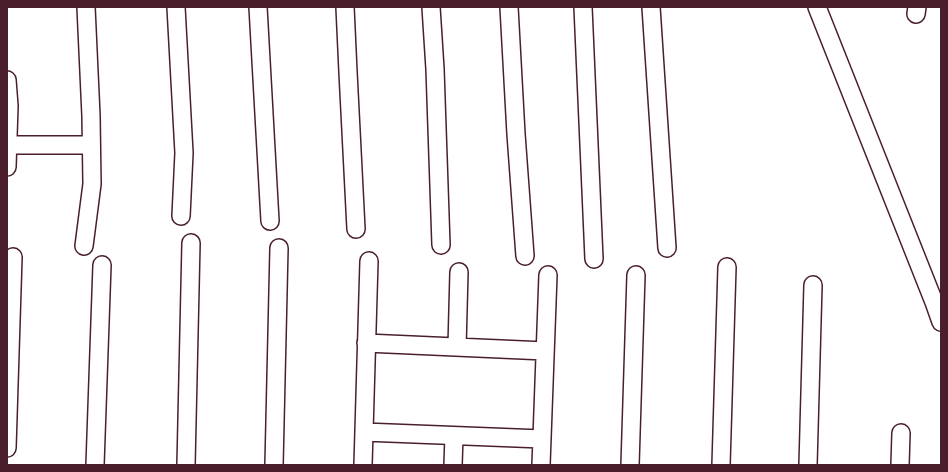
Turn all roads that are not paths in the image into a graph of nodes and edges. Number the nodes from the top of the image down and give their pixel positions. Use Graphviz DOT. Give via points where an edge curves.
graph roads {
  1 [pos="86,7"];
  2 [pos="176,7"];
  3 [pos="258,7"];
  4 [pos="345,7"];
  5 [pos="431,7"];
  6 [pos="509,7"];
  7 [pos="583,7"];
  8 [pos="651,7"];
  9 [pos="817,7"];
  10 [pos="7,80"];
  11 [pos="8,145"];
  12 [pos="91,145"];
  13 [pos="7,167"];
  14 [pos="181,216"];
  15 [pos="270,221"];
  16 [pos="356,229"];
  17 [pos="191,243"];
  18 [pos="441,245"];
  19 [pos="84,246"];
  20 [pos="279,248"];
  21 [pos="667,248"];
  22 [pos="525,256"];
  23 [pos="13,257"];
  24 [pos="594,260"];
  25 [pos="369,261"];
  26 [pos="102,265"];
  27 [pos="727,267"];
  28 [pos="459,272"];
  29 [pos="548,275"];
  30 [pos="636,275"];
  31 [pos="813,285"];
  32 [pos="941,322"];
  33 [pos="366,343"];
  34 [pos="457,347"];
  35 [pos="545,351"];
  36 [pos="364,432"];
  37 [pos="901,433"];
  38 [pos="454,436"];
  39 [pos="542,439"];
  40 [pos="7,447"];
  41 [pos="95,465"];
  42 [pos="186,465"];
  43 [pos="274,465"];
  44 [pos="363,465"];
  45 [pos="453,465"];
  46 [pos="541,465"];
  47 [pos="630,465"];
  48 [pos="721,465"];
  49 [pos="808,465"];
  50 [pos="900,465"];
  1 -- 12 [label="street"];
  2 -- 14 [label="street" via="184,153"];
  3 -- 15 [label="street"];
  4 -- 16 [label="street"];
  5 -- 18 [label="street"];
  6 -- 22 [label="street"];
  7 -- 24 [label="street"];
  8 -- 21 [label="street"];
  9 -- 32 [label="street"];
  10 -- 11 [label="street"];
  11 -- 12 [label="street"];
  11 -- 13 [label="street"];
  12 -- 19 [label="street" via="92,184"];
  17 -- 42 [label="street"];
  20 -- 43 [label="street"];
  23 -- 40 [label="street"];
  25 -- 33 [label="street"];
  26 -- 41 [label="street"];
  27 -- 48 [label="street"];
  28 -- 34 [label="street"];
  29 -- 35 [label="street"];
  30 -- 47 [label="street"];
  31 -- 49 [label="street"];
  33 -- 34 [label="street"];
  33 -- 36 [label="street"];
  34 -- 35 [label="street"];
  35 -- 39 [label="street"];
  36 -- 38 [label="street"];
  36 -- 44 [label="street"];
  37 -- 50 [label="street"];
  38 -- 39 [label="street"];
  38 -- 45 [label="street"];
  39 -- 46 [label="street"];
}
